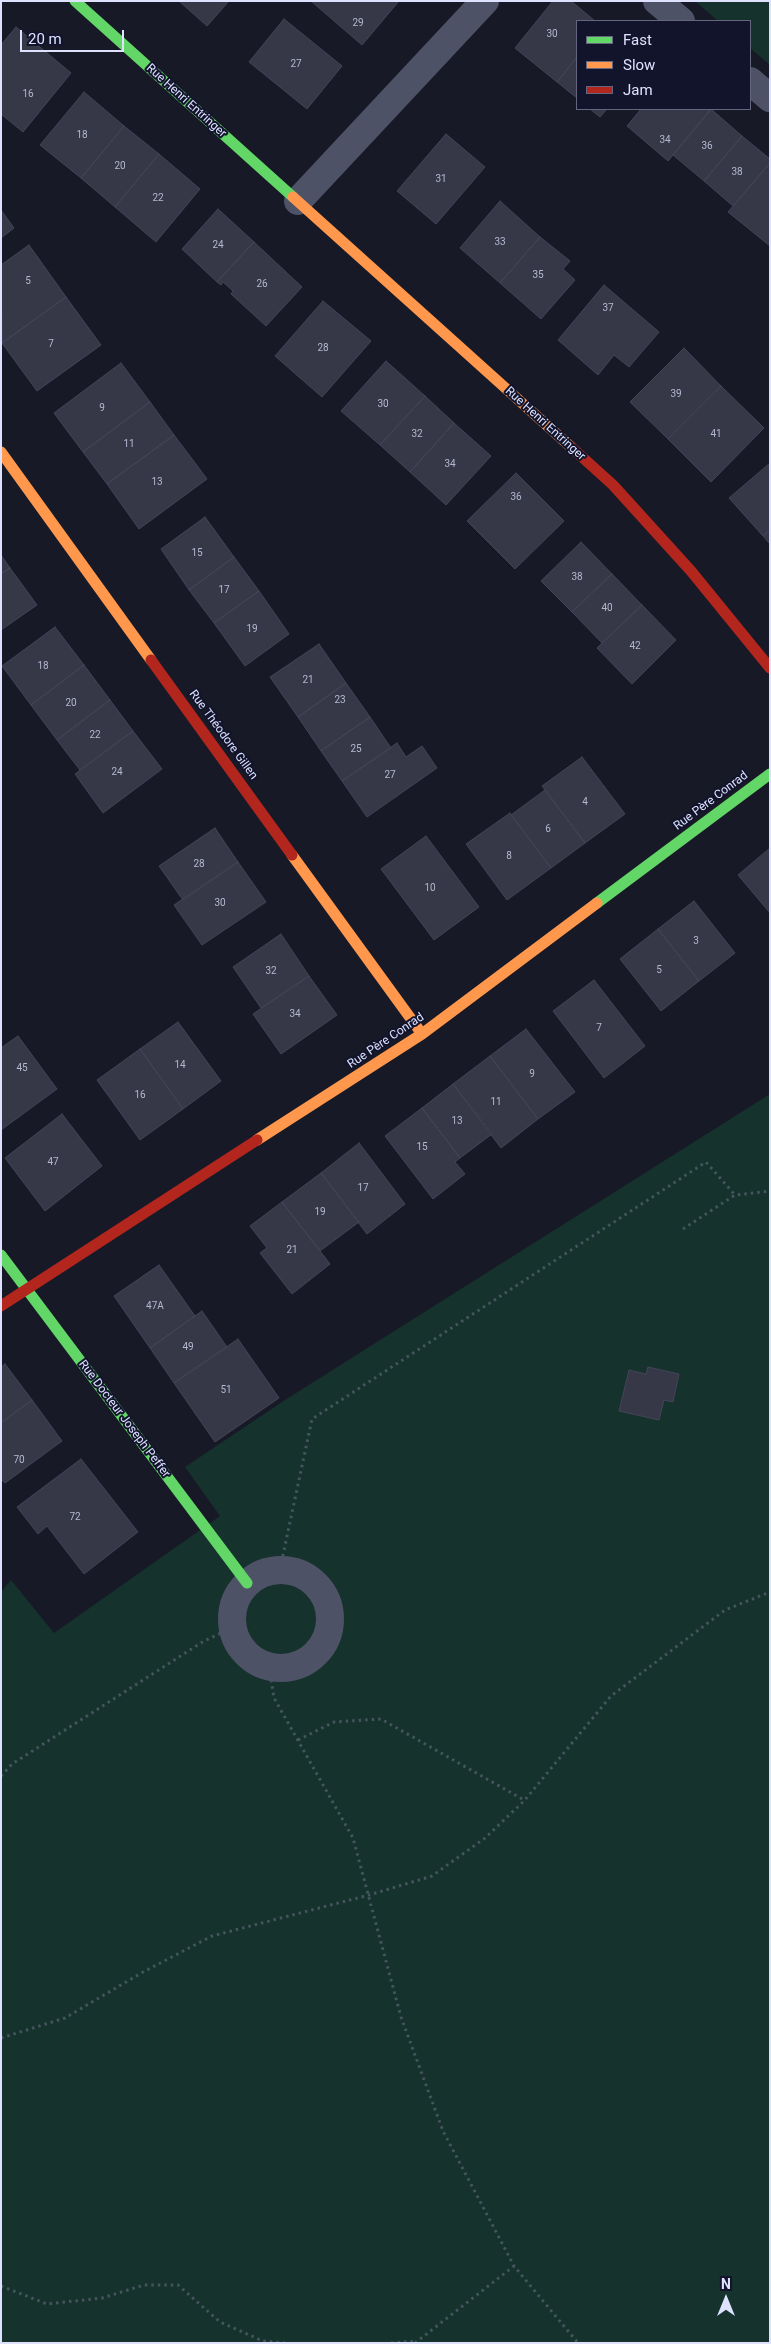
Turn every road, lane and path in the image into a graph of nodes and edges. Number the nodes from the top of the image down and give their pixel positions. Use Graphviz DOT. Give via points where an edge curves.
graph roads {
  1 [pos="75,1"];
  2 [pos="485,1"];
  3 [pos="658,1"];
  4 [pos="680,20"];
  5 [pos="751,81"];
  6 [pos="770,98"];
  7 [pos="298,201"];
  8 [pos="1,452"];
  9 [pos="770,668"];
  10 [pos="770,774"];
  11 [pos="422,1034"];
  12 [pos="770,1191"];
  13 [pos="735,1195"];
  14 [pos="683,1229"];
  15 [pos="1,1255"];
  16 [pos="27,1290"];
  17 [pos="1,1306"];
  18 [pos="280,1570"];
  19 [pos="246,1583"];
  20 [pos="770,1592"];
  21 [pos="232,1628"];
  22 [pos="269,1667"];
  23 [pos="298,1740"];
  24 [pos="1,1776"];
  25 [pos="524,1800"];
  26 [pos="369,1895"];
  27 [pos="1,2038"];
  28 [pos="514,2266"];
  29 [pos="1,2286"];
  30 [pos="415,2342"];
  31 [pos="285,2343"];
  32 [pos="391,2343"];
  33 [pos="578,2343"];
  1 -- 7 [label="street, Rue Henri Entringer"];
  2 -- 7 [label="street"];
  3 -- 4 [label="street"];
  5 -- 6 [label="street"];
  7 -- 9 [label="street, Rue Henri Entringer" via="613,485 691,571"];
  8 -- 11 [label="street, Rue Théodore Gillen"];
  10 -- 11 [label="street, Rue Père Conrad"];
  11 -- 16 [label="street, Rue Père Conrad"];
  12 -- 13 [label="path"];
  13 -- 14 [label="path"];
  13 -- 18 [label="path" via="706,1162 312,1419"];
  15 -- 16 [label="street, Rue Docteur Joseph Peffer"];
  16 -- 17 [label="street, Rue Père Conrad"];
  16 -- 19 [label="street, Rue Docteur Joseph Peffer"];
  18 -- 19 [label="street" via="262,1573"];
  18 -- 22 [label="street" via="300,1574 316,1584 330,1610 330,1627 314,1655 301,1664"];
  19 -- 21 [label="street" via="232,1611"];
  20 -- 25 [label="path" via="725,1610 611,1696"];
  21 -- 22 [label="street" via="244,1653"];
  21 -- 24 [label="path" via="204,1641 12,1764"];
  22 -- 23 [label="path" via="274,1698"];
  23 -- 25 [label="path" via="334,1722 381,1719"];
  23 -- 26 [label="path" via="353,1838"];
  25 -- 26 [label="path" via="485,1838 432,1876"];
  26 -- 27 [label="path" via="212,1936 66,2018"];
  26 -- 28 [label="path" via="401,2017 443,2131"];
  28 -- 30 [label="path"];
  28 -- 33 [label="path"];
  29 -- 31 [label="path" via="47,2304 102,2298 144,2285 178,2285 220,2322 263,2341"];
  30 -- 32 [label="path"];
}
